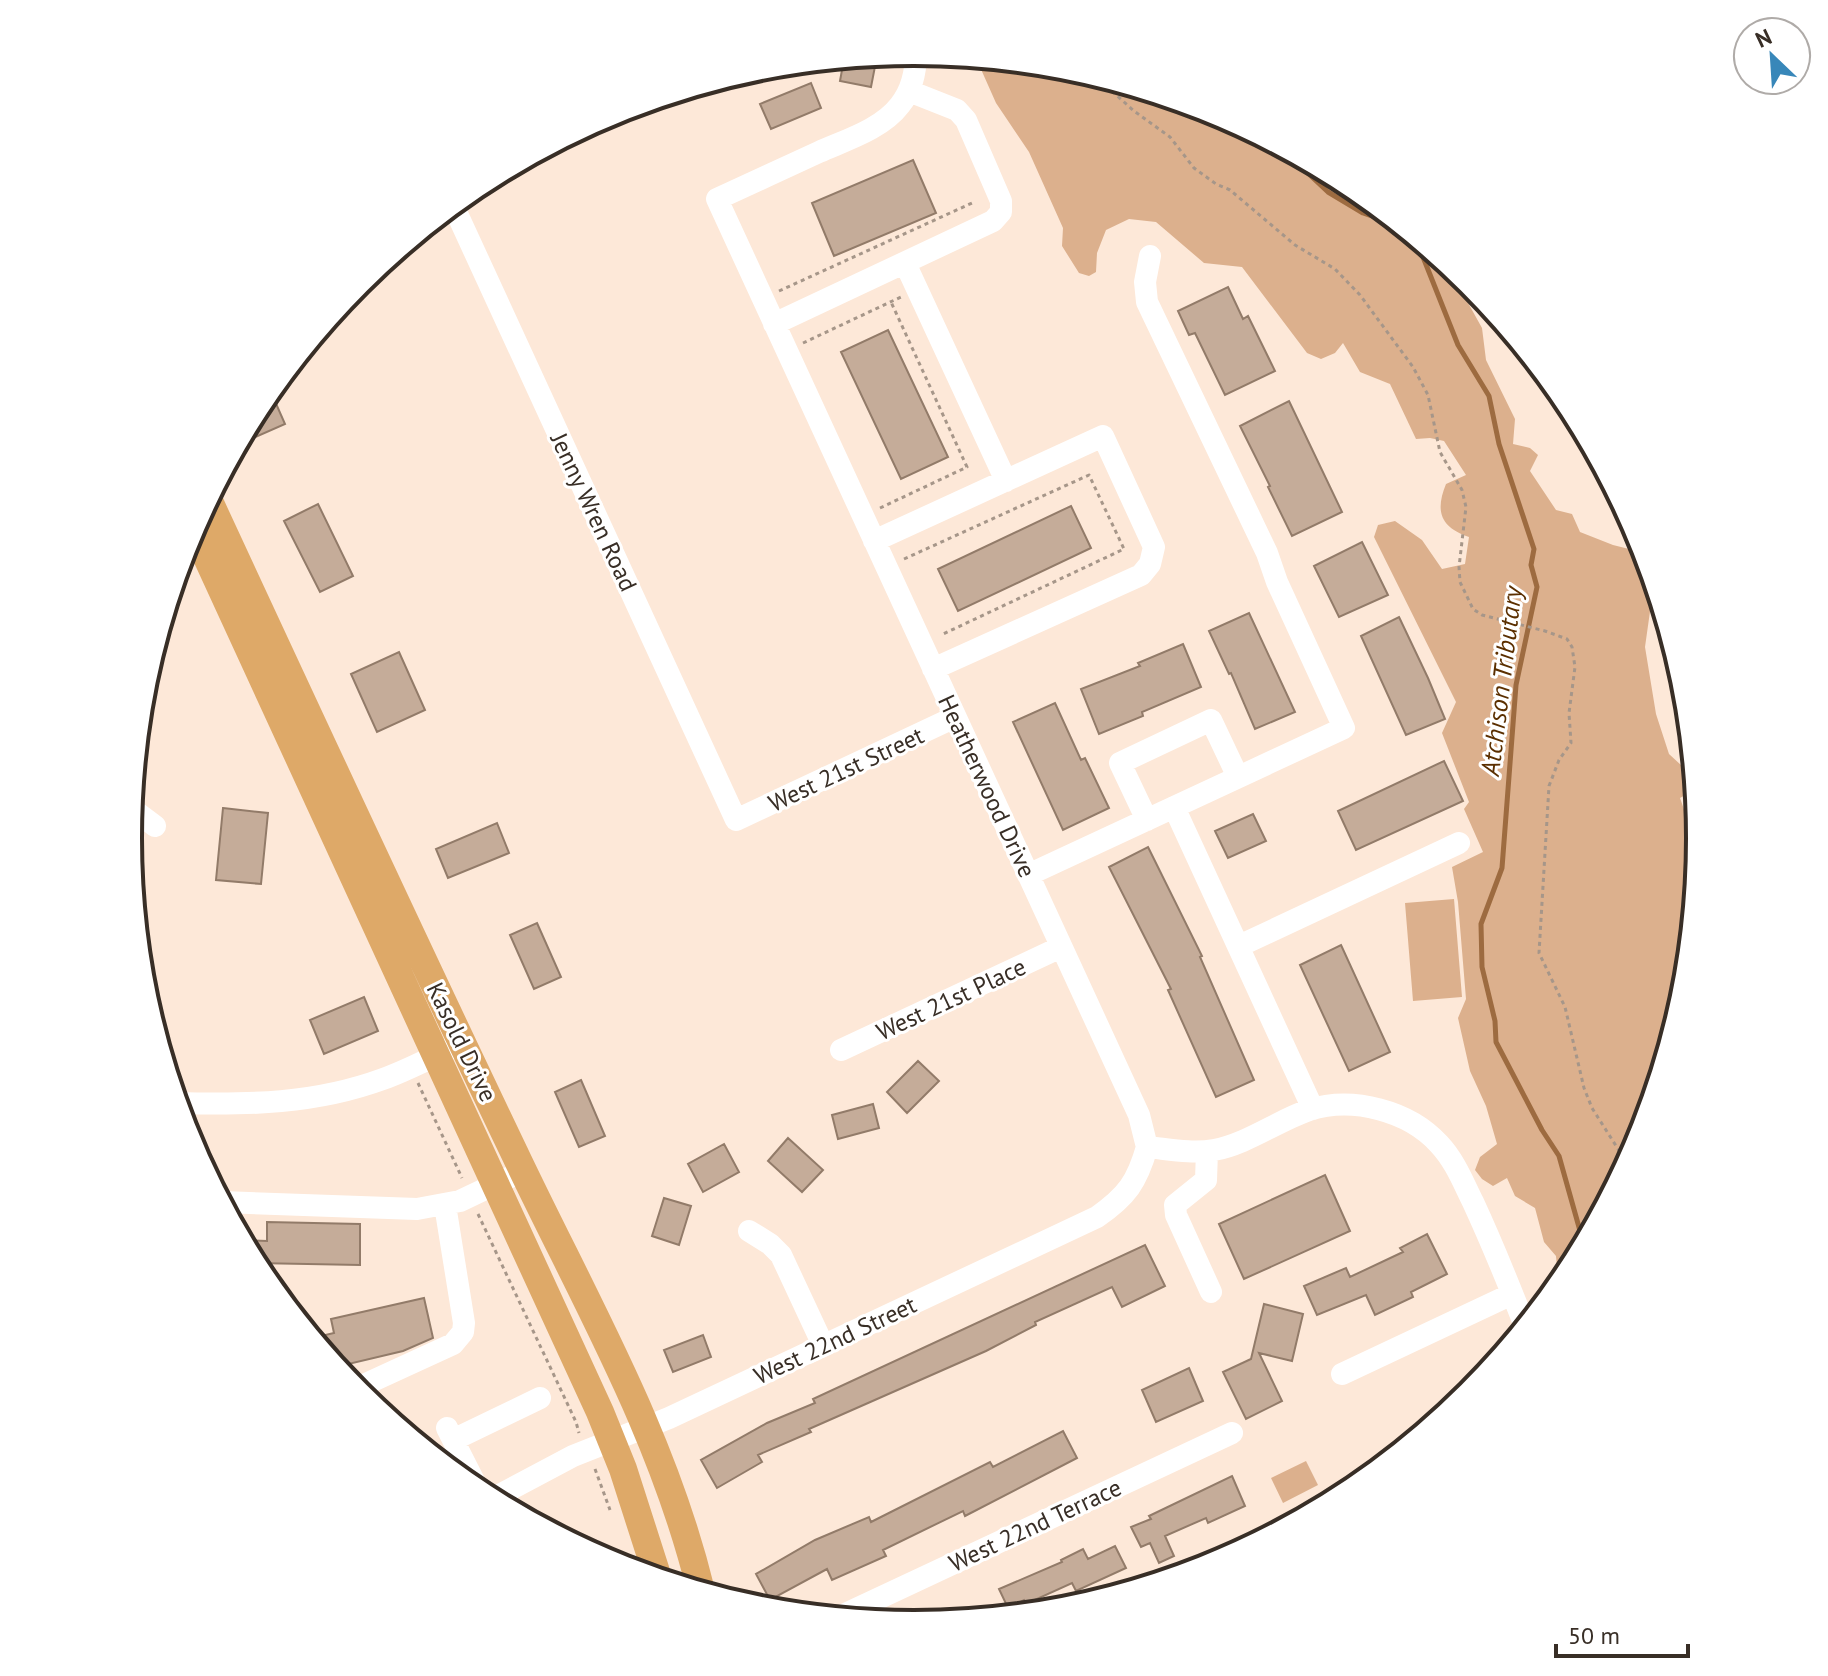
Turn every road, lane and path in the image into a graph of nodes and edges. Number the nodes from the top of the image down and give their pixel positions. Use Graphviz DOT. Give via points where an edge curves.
graph roads {
  1 [pos="915,66"];
  2 [pos="909,91"];
  3 [pos="1113,92"];
  4 [pos="972,203"];
  5 [pos="458,216"];
  6 [pos="1150,256"];
  7 [pos="905,263"];
  8 [pos="779,291"];
  9 [pos="906,295"];
  10 [pos="891,302"];
  11 [pos="774,324"];
  12 [pos="803,343"];
  13 [pos="1006,481"];
  14 [pos="880,508"];
  15 [pos="215,513"];
  16 [pos="874,541"];
  17 [pos="201,544"];
  18 [pos="904,559"];
  19 [pos="940,635"];
  20 [pos="933,669"];
  21 [pos="955,717"];
  22 [pos="1238,777"];
  23 [pos="1174,807"];
  24 [pos="143,817"];
  25 [pos="736,820"];
  26 [pos="1147,820"];
  27 [pos="155,826"];
  28 [pos="1459,843"];
  29 [pos="1028,875"];
  30 [pos="1239,946"];
  31 [pos="1061,947"];
  32 [pos="462,1044"];
  33 [pos="841,1050"];
  34 [pos="436,1055"];
  35 [pos="190,1103"];
  36 [pos="1313,1109"];
  37 [pos="1147,1147"];
  38 [pos="1619,1150"];
  39 [pos="1207,1151"];
  40 [pos="523,1171"];
  41 [pos="494,1184"];
  42 [pos="234,1202"];
  43 [pos="445,1205"];
  44 [pos="749,1231"];
  45 [pos="1211,1292"];
  46 [pos="1512,1294"];
  47 [pos="1520,1315"];
  48 [pos="823,1345"];
  49 [pos="1342,1374"];
  50 [pos="367,1383"];
  51 [pos="540,1398"];
  52 [pos="647,1426"];
  53 [pos="1232,1433"];
  54 [pos="611,1441"];
  55 [pos="467,1467"];
  56 [pos="505,1492"];
  57 [pos="654,1564"];
  58 [pos="698,1579"];
  59 [pos="859,1608"];
  1 -- 2 [label="street"];
  2 -- 7 [label="street" via="957,110 966,120 1001,212 993,221"];
  2 -- 11 [label="street, Heatherwood Drive" via="877,124 717,199"];
  3 -- 38 [label="path" via="1170,137 1194,168 1335,269 1360,295 1428,395 1440,452 1466,507 1460,582 1473,609 1567,639 1572,647 1571,743 1549,786 1539,953 1565,1007 1592,1108"];
  4 -- 8 [label="path"];
  5 -- 25 [label="street, Jenny Wren Road"];
  6 -- 22 [label="street" via="1147,302 1344,728"];
  7 -- 11 [label="street"];
  7 -- 13 [label="street"];
  9 -- 10 [label="path"];
  10 -- 12 [label="path"];
  10 -- 14 [label="path" via="967,467"];
  11 -- 16 [label="street, Heatherwood Drive"];
  13 -- 16 [label="street"];
  13 -- 20 [label="street" via="1103,436 1154,547 1150,564 1141,575"];
  15 -- 32 [label="main road, Kasold Drive"];
  16 -- 20 [label="street, Heatherwood Drive"];
  17 -- 34 [label="main road, Kasold Drive"];
  18 -- 19 [label="path" via="1089,475 1124,549"];
  20 -- 21 [label="street, Heatherwood Drive"];
  21 -- 25 [label="street, West 21st Street"];
  21 -- 29 [label="street, Heatherwood Drive"];
  22 -- 23 [label="street"];
  22 -- 26 [label="street" via="1211,720 1198,726 1120,763"];
  23 -- 26 [label="street"];
  23 -- 30 [label="street"];
  24 -- 27 [label="street"];
  26 -- 29 [label="street"];
  28 -- 30 [label="street"];
  29 -- 31 [label="street, Heatherwood Drive"];
  30 -- 36 [label="street"];
  31 -- 33 [label="street, West 21st Place"];
  31 -- 37 [label="street, Heatherwood Drive" via="1139,1115"];
  32 -- 34 [label="street"];
  32 -- 40 [label="main road, Kasold Drive"];
  34 -- 35 [label="street" via="385,1079 306,1100"];
  34 -- 41 [label="main road, Kasold Drive"];
  36 -- 39 [label="street"];
  36 -- 46 [label="street" via="1364,1107 1390,1113 1439,1144 1465,1186"];
  37 -- 39 [label="street"];
  37 -- 48 [label="street, West 22nd Street" via="1130,1189 1097,1217"];
  39 -- 45 [label="street" via="1206,1180 1175,1205"];
  40 -- 41 [label="street"];
  40 -- 52 [label="main road, Kasold Drive"];
  41 -- 43 [label="street"];
  41 -- 54 [label="main road, Kasold Drive"];
  42 -- 43 [label="street" via="417,1209"];
  43 -- 50 [label="street" via="463,1332 453,1344"];
  44 -- 48 [label="street" via="781,1255"];
  46 -- 47 [label="street"];
  46 -- 49 [label="street"];
  48 -- 52 [label="street, West 22nd Street"];
  51 -- 55 [label="street" via="450,1433"];
  52 -- 54 [label="street, West 22nd Street"];
  52 -- 58 [label="main road, Kasold Drive"];
  53 -- 59 [label="street, West 22nd Terrace"];
  54 -- 56 [label="street, West 22nd Street"];
  54 -- 57 [label="main road, Kasold Drive"];
}
